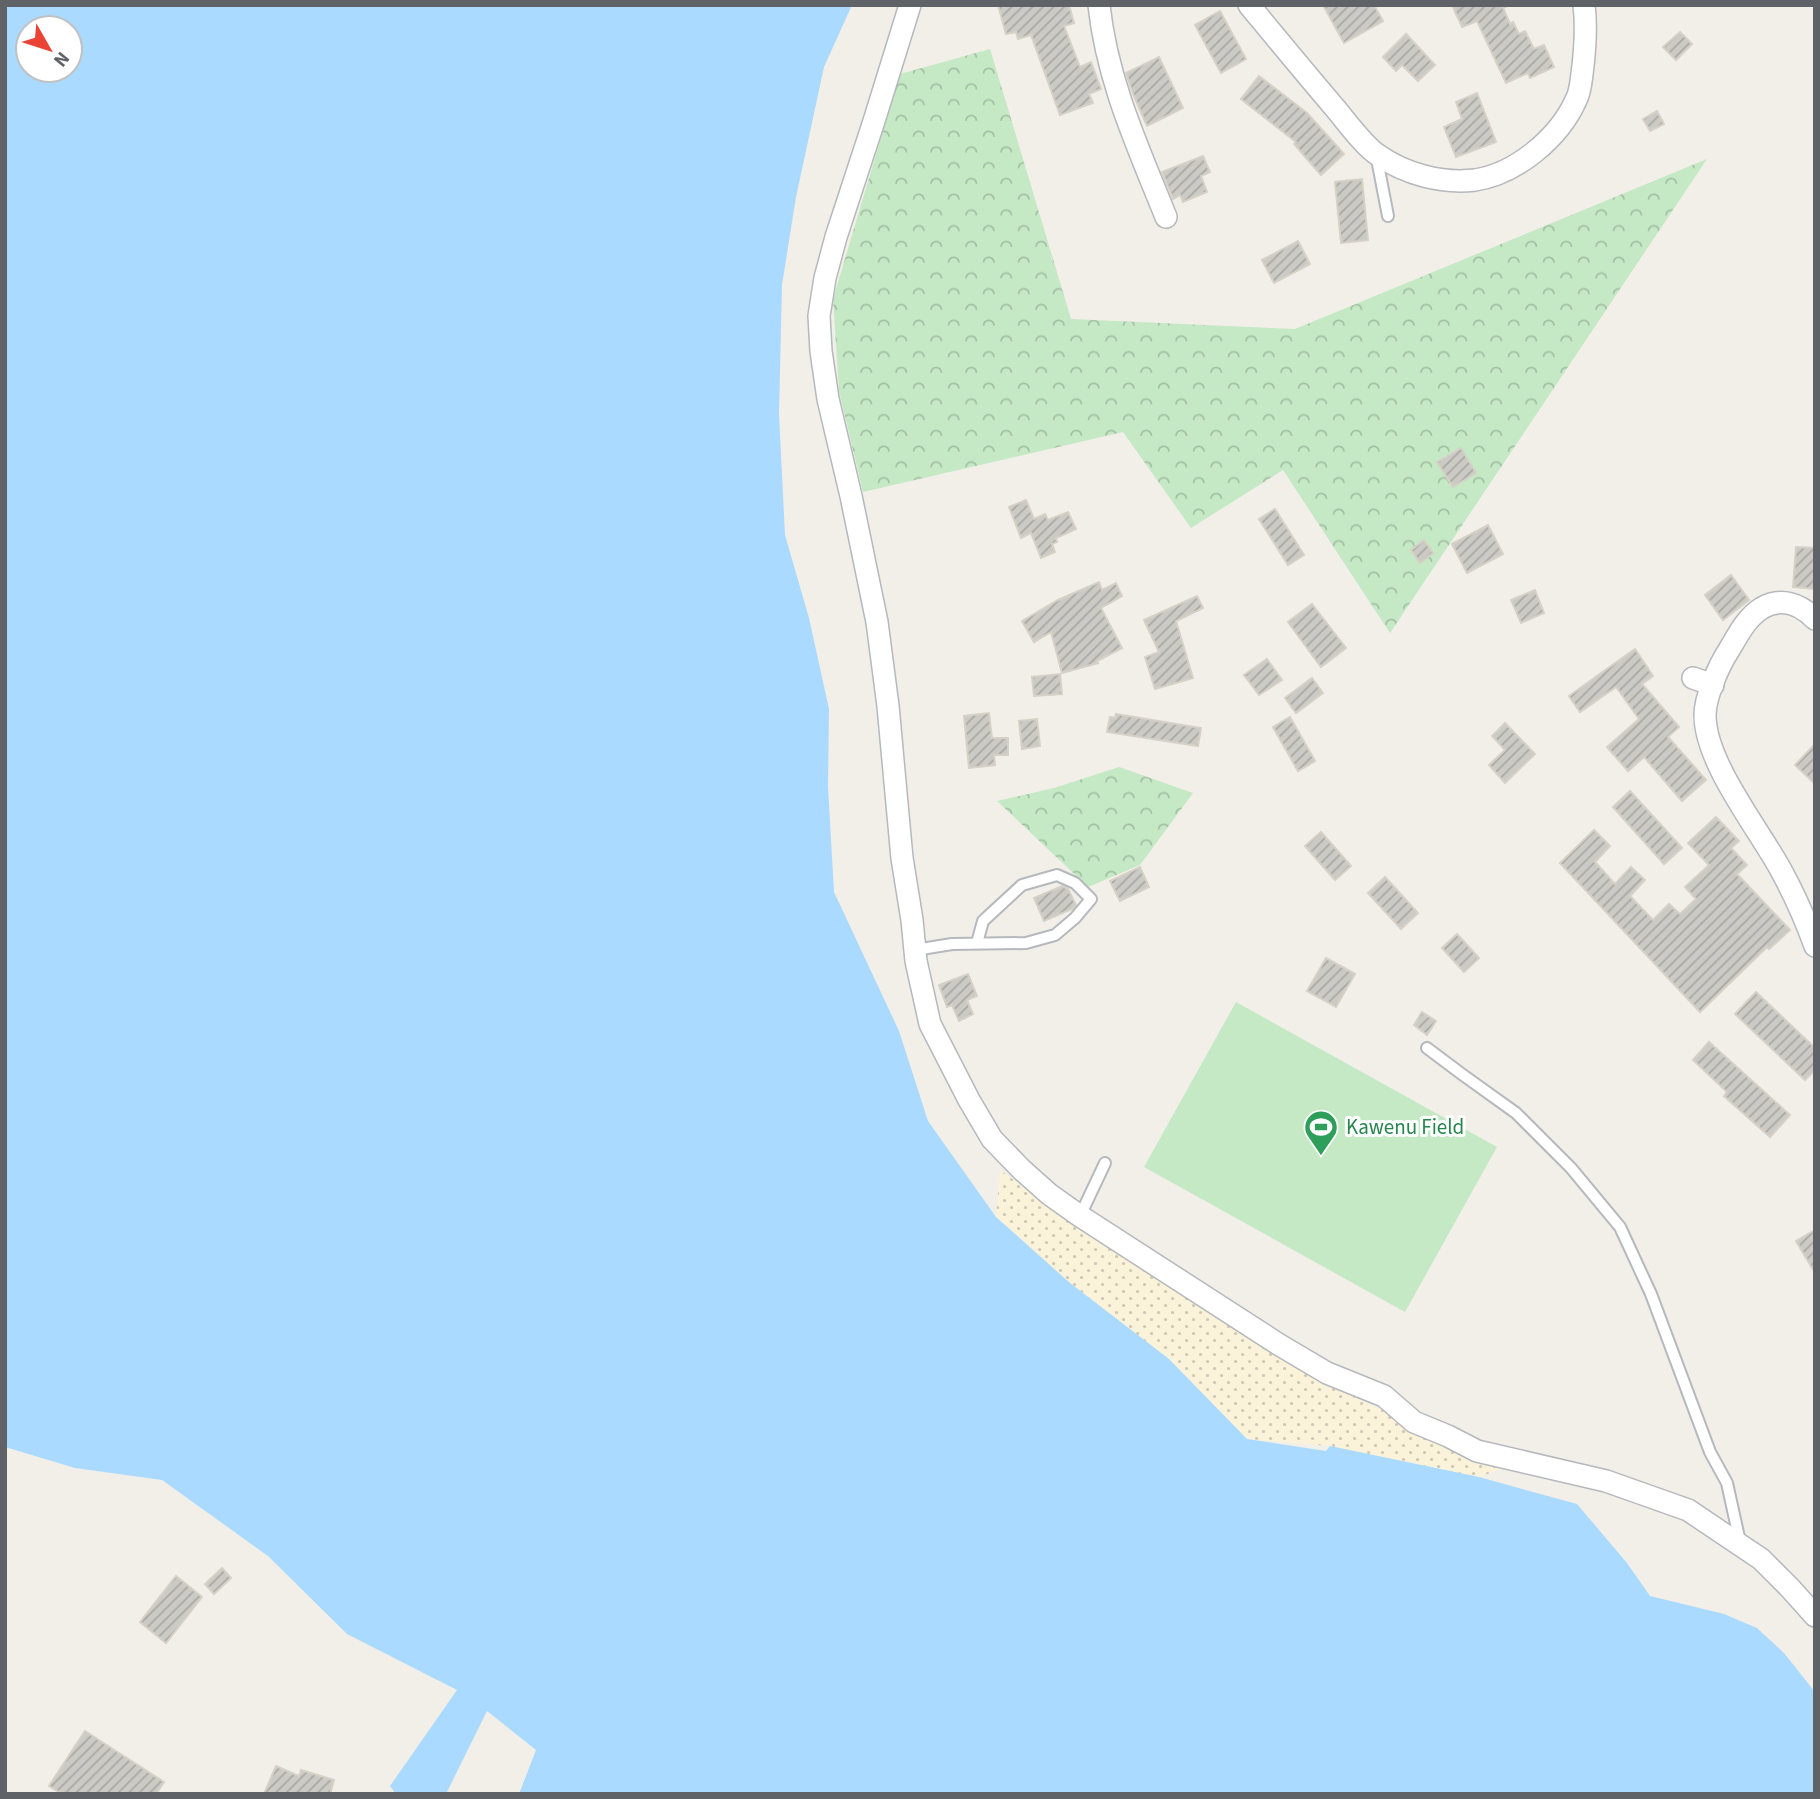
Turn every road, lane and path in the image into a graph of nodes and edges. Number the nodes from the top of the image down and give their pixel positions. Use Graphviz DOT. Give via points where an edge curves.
graph roads {
  1 [pos="910,5"];
  2 [pos="1099,5"];
  3 [pos="1249,5"];
  4 [pos="1584,5"];
  5 [pos="1376,154"];
  6 [pos="1388,216"];
  7 [pos="1166,217"];
  8 [pos="1815,618"];
  9 [pos="1692,678"];
  10 [pos="1713,685"];
  11 [pos="977,943"];
  12 [pos="1815,946"];
  13 [pos="915,950"];
  14 [pos="1427,1048"];
  15 [pos="1105,1163"];
  16 [pos="1080,1216"];
  17 [pos="1740,1545"];
  18 [pos="1815,1616"];
  1 -- 13 [label="street" via="836,237 819,316 828,399 877,622"];
  2 -- 7 [label="street" via="1116,92"];
  3 -- 5 [label="street"];
  4 -- 5 [label="street" via="1586,44 1577,99 1560,127 1525,160 1491,176 1459,181 1422,176"];
  5 -- 6 [label="lane"];
  8 -- 10 [label="street" via="1784,602 1758,611 1745,623"];
  9 -- 10 [label="street"];
  10 -- 12 [label="street" via="1705,713 1717,760 1801,908"];
  11 -- 11 [label="lane" via="1026,943 1055,935 1091,900 1075,883 1056,876 1022,885 983,921"];
  11 -- 13 [label="lane"];
  13 -- 16 [label="street" via="930,1024 992,1139 1049,1194"];
  14 -- 17 [label="lane" via="1516,1113 1620,1227 1651,1294 1710,1452 1727,1483"];
  15 -- 16 [label="lane"];
  16 -- 17 [label="street" via="1278,1344 1327,1373 1384,1396 1414,1422 1477,1451 1656,1497 1688,1510"];
  17 -- 18 [label="street" via="1761,1559"];
}
